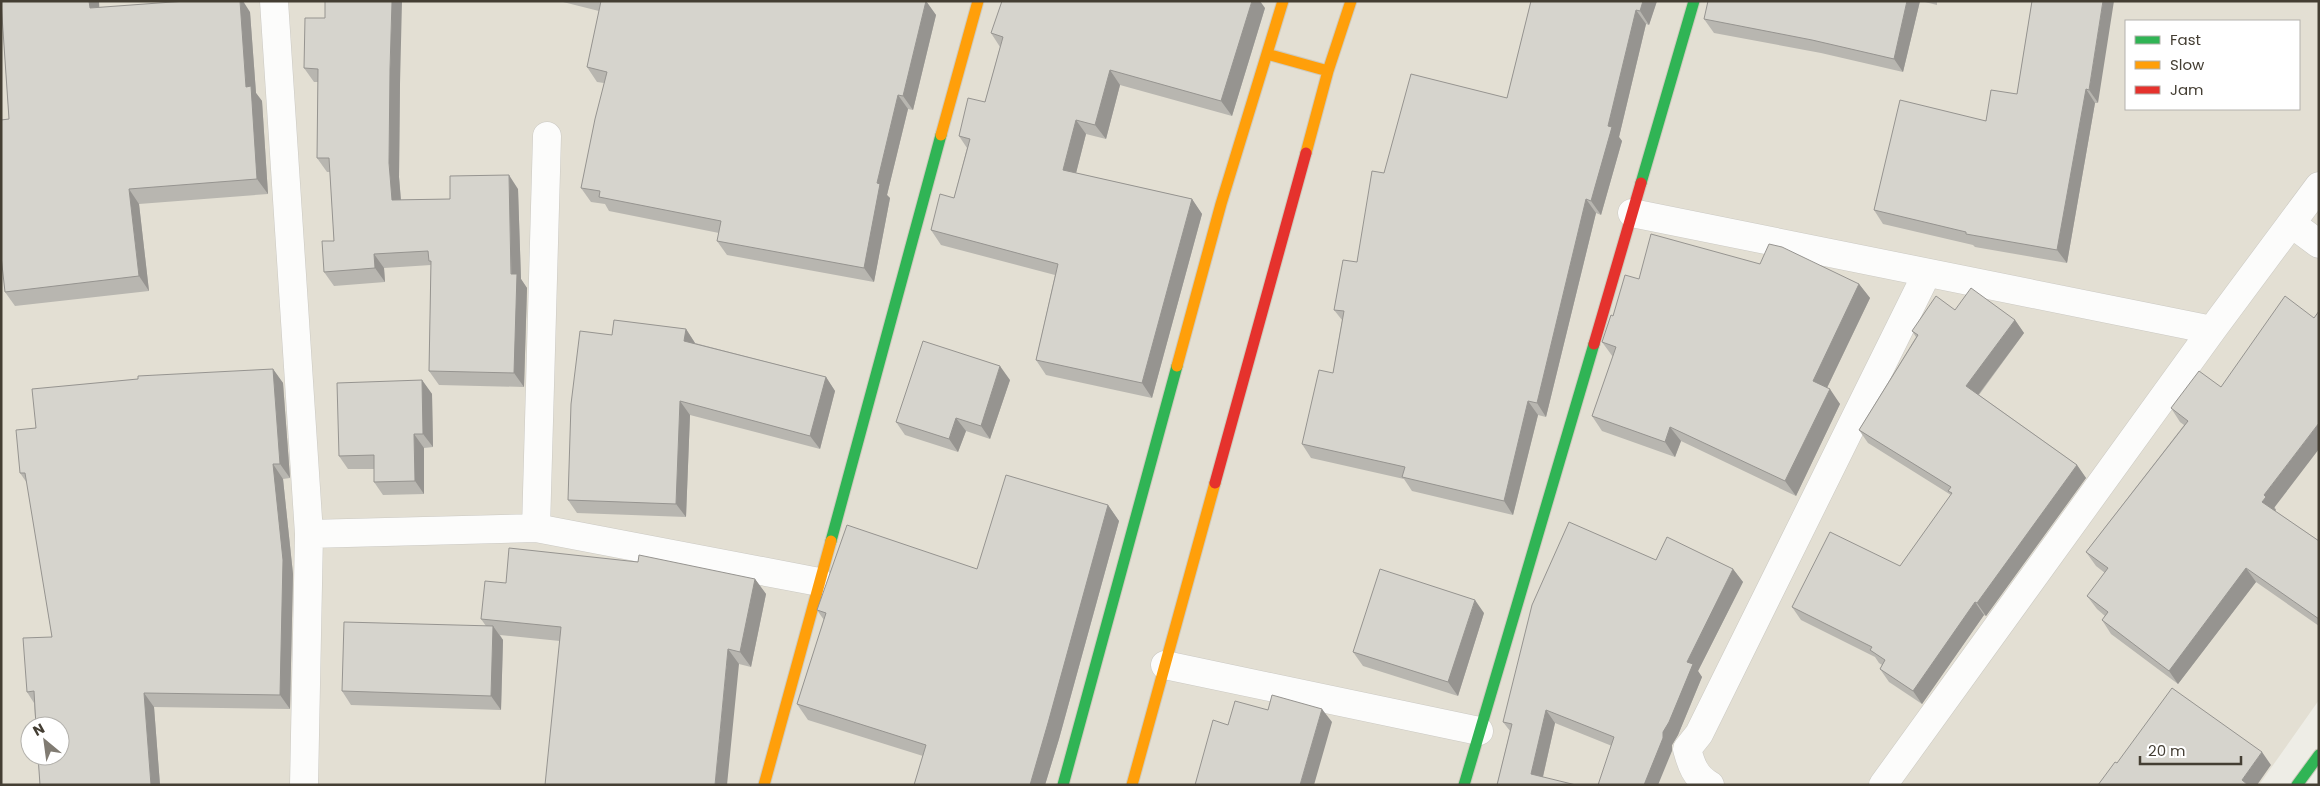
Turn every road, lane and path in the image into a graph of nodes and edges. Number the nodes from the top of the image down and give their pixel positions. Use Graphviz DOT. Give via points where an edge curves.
graph roads {
  1 [pos="274,1"];
  2 [pos="978,1"];
  3 [pos="1283,1"];
  4 [pos="1351,1"];
  5 [pos="1694,1"];
  6 [pos="1267,54"];
  7 [pos="1328,71"];
  8 [pos="547,136"];
  9 [pos="2319,186"];
  10 [pos="1632,213"];
  11 [pos="2292,224"];
  12 [pos="2319,244"];
  13 [pos="1927,273"];
  14 [pos="2212,330"];
  15 [pos="536,528"];
  16 [pos="309,534"];
  17 [pos="819,582"];
  18 [pos="1165,665"];
  19 [pos="1479,731"];
  20 [pos="2319,755"];
  21 [pos="304,785"];
  22 [pos="764,785"];
  23 [pos="1063,785"];
  24 [pos="1132,785"];
  25 [pos="1464,785"];
  26 [pos="1710,785"];
  27 [pos="1883,785"];
  28 [pos="2297,785"];
  1 -- 16 [label="street"];
  2 -- 17 [label="street"];
  3 -- 6 [label="street"];
  4 -- 7 [label="street"];
  5 -- 10 [label="street"];
  6 -- 7 [label="street"];
  6 -- 23 [label="street" via="1221,204"];
  7 -- 18 [label="street"];
  8 -- 15 [label="street"];
  9 -- 11 [label="street"];
  10 -- 13 [label="street"];
  10 -- 19 [label="street"];
  11 -- 12 [label="street"];
  11 -- 14 [label="street"];
  13 -- 14 [label="street"];
  13 -- 26 [label="street" via="1699,734 1687,749 1691,767"];
  14 -- 27 [label="street"];
  15 -- 16 [label="street"];
  15 -- 17 [label="street"];
  16 -- 21 [label="street"];
  17 -- 22 [label="street"];
  18 -- 19 [label="street"];
  18 -- 24 [label="street"];
  19 -- 25 [label="street"];
  20 -- 28 [label="street"];
}
